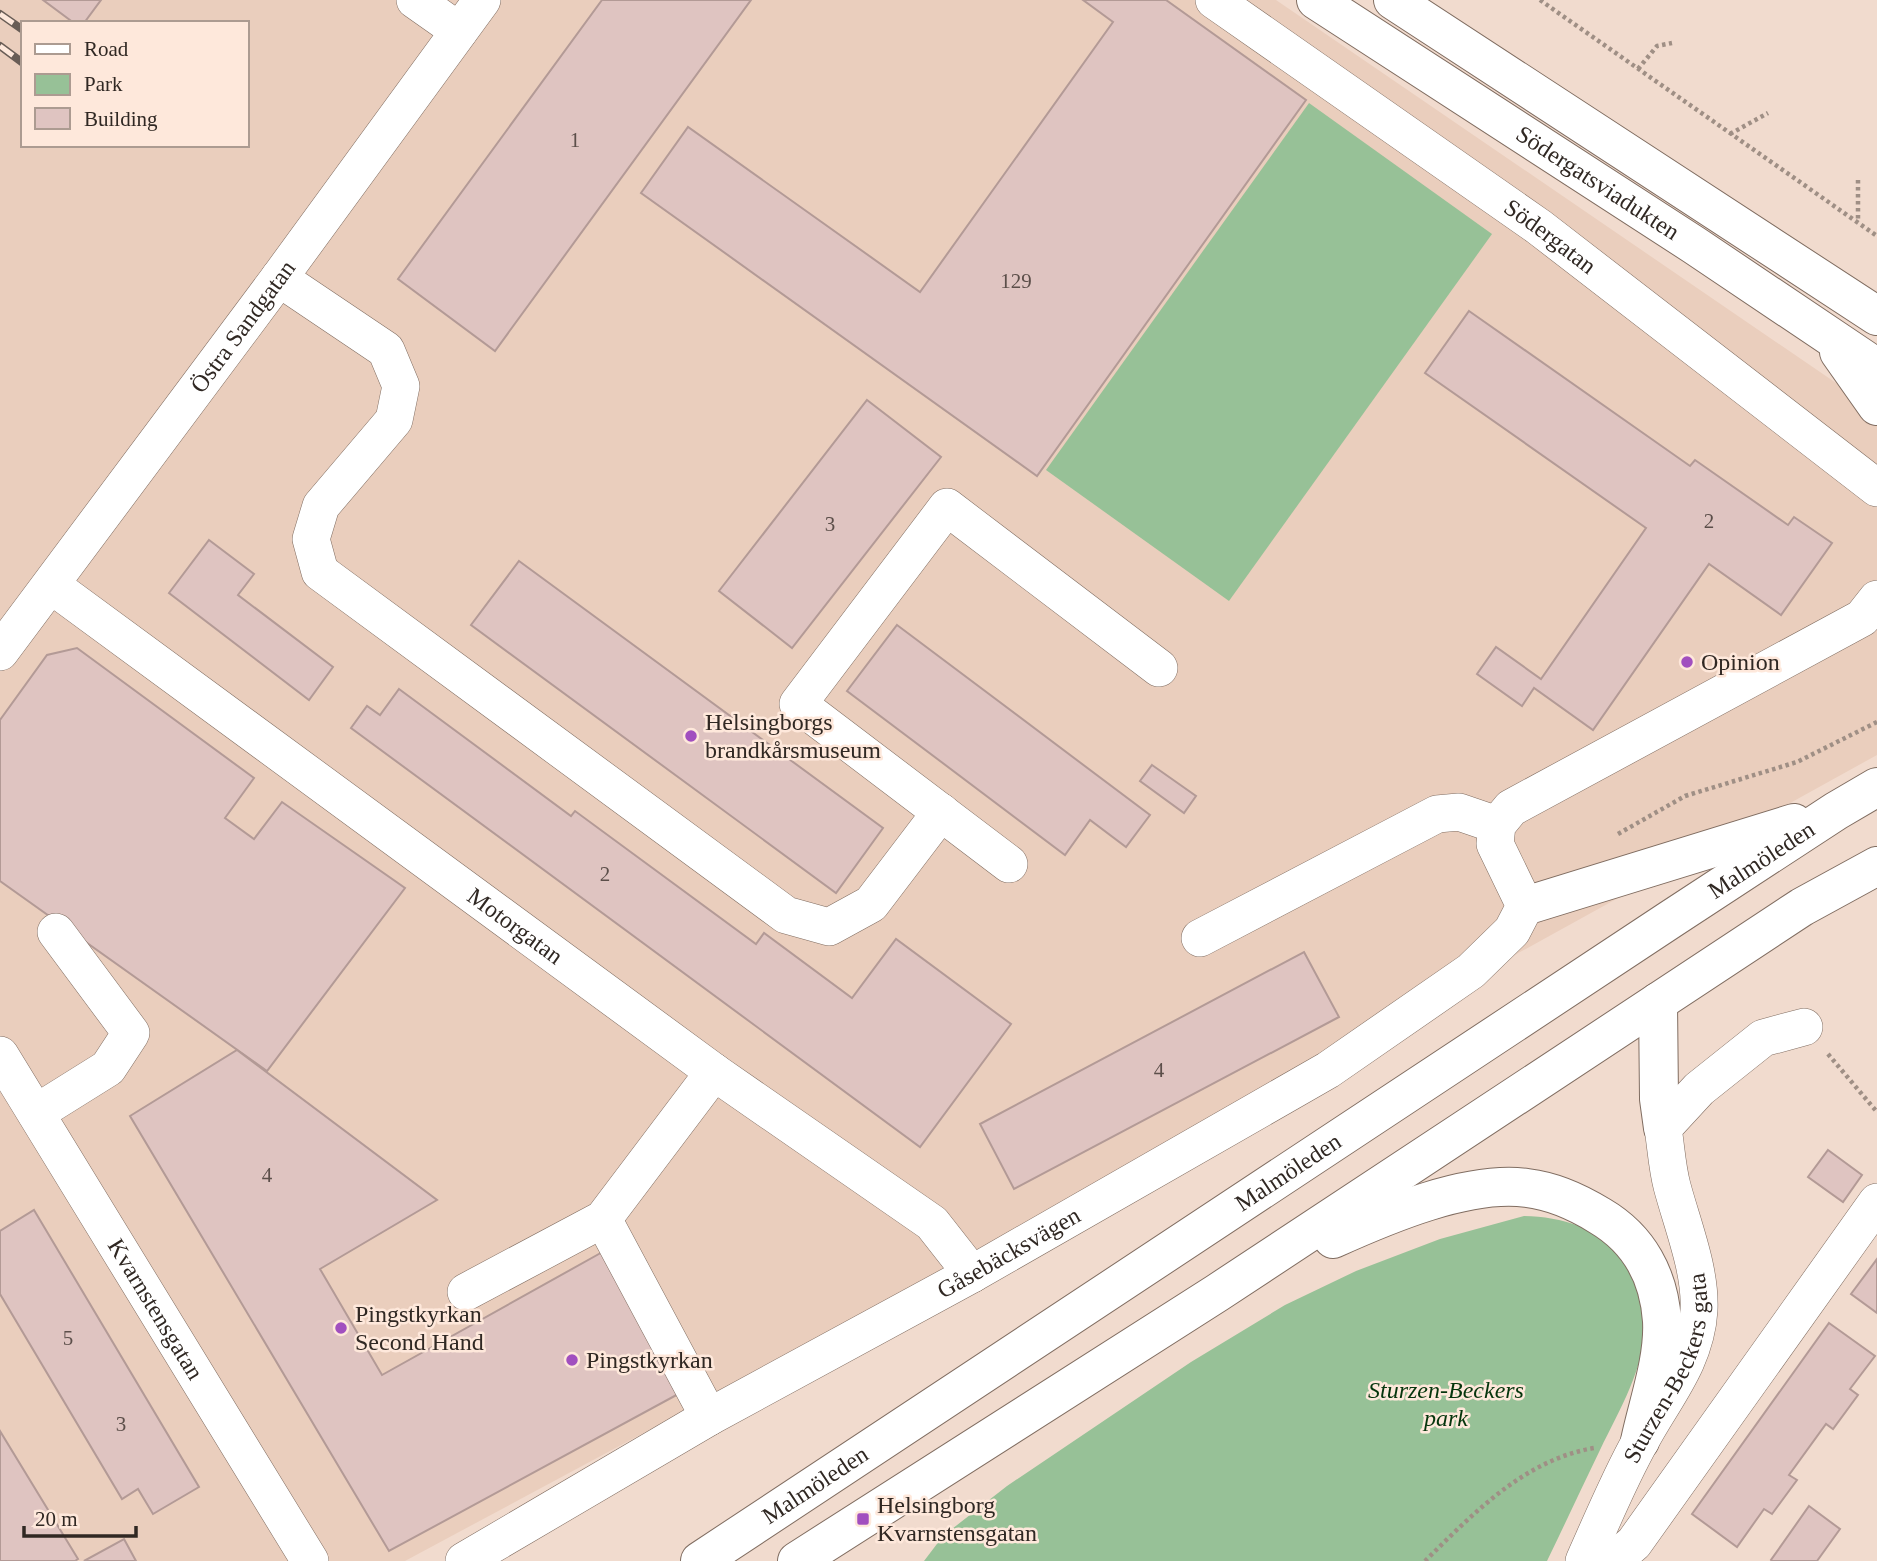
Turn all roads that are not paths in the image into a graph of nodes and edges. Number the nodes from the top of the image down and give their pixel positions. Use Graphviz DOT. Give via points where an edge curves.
graph roads {
  1 [pos="415,0"];
  2 [pos="482,0"];
  3 [pos="1214,0"];
  4 [pos="1316,0"];
  5 [pos="1393,0"];
  6 [pos="459,31"];
  7 [pos="279,278"];
  8 [pos="1877,316"];
  9 [pos="1825,333"];
  10 [pos="1877,368"];
  11 [pos="1877,406"];
  12 [pos="1877,488"];
  13 [pos="51,585"];
  14 [pos="1877,599"];
  15 [pos="0,652"];
  16 [pos="1159,668"];
  17 [pos="1877,787"];
  18 [pos="1836,811"];
  19 [pos="941,812"];
  20 [pos="1497,825"];
  21 [pos="1009,864"];
  22 [pos="1877,866"];
  23 [pos="1525,906"];
  24 [pos="56,932"];
  25 [pos="1200,938"];
  26 [pos="1658,1002"];
  27 [pos="1804,1027"];
  28 [pos="0,1055"];
  29 [pos="714,1072"];
  30 [pos="36,1113"];
  31 [pos="1663,1128"];
  32 [pos="1877,1202"];
  33 [pos="603,1219"];
  34 [pos="972,1274"];
  35 [pos="466,1292"];
  36 [pos="1217,1293"];
  37 [pos="709,1417"];
  38 [pos="1640,1441"];
  39 [pos="310,1561"];
  40 [pos="464,1561"];
  41 [pos="700,1561"];
  42 [pos="797,1561"];
  43 [pos="1584,1561"];
  44 [pos="1613,1561"];
  1 -- 6 [label="street"];
  2 -- 6 [label="street, Östra Sandgatan"];
  3 -- 12 [label="street, Södergatan" via="1539,227"];
  4 -- 9 [label="main road, Södergatsviadukten"];
  5 -- 8 [label="main road, Södergatsviadukten"];
  6 -- 7 [label="street, Östra Sandgatan"];
  7 -- 13 [label="street, Östra Sandgatan"];
  7 -- 19 [label="street" via="386,350 401,386 394,420 321,506 311,539 320,572 786,915 829,927 871,904"];
  9 -- 10 [label="main road, Södergatsviadukten"];
  9 -- 11 [label="main road"];
  13 -- 15 [label="street, Östra Sandgatan"];
  13 -- 29 [label="street, Motorgatan"];
  14 -- 20 [label="street" via="1862,618 1511,808"];
  16 -- 19 [label="street" via="947,508 798,704"];
  17 -- 18 [label="main road, Malmöleden"];
  18 -- 23 [label="main road"];
  18 -- 41 [label="main road, Malmöleden"];
  19 -- 21 [label="street"];
  20 -- 23 [label="street" via="1495,844"];
  20 -- 25 [label="street" via="1459,812 1437,814"];
  22 -- 26 [label="main road" via="1802,907"];
  23 -- 34 [label="street, Gåsebäcksvägen" via="1512,931 1471,971 1328,1070"];
  24 -- 30 [label="street" via="131,1033 108,1068"];
  26 -- 31 [label="main road"];
  26 -- 36 [label="main road"];
  27 -- 31 [label="street" via="1763,1038 1699,1089"];
  28 -- 30 [label="street, Kvarnstensgatan"];
  29 -- 33 [label="street"];
  29 -- 34 [label="street, Motorgatan" via="932,1223"];
  30 -- 39 [label="street, Kvarnstensgatan"];
  31 -- 38 [label="street, Sturzen-Beckers gata" via="1671,1182 1691,1249 1699,1308 1694,1343 1680,1377"];
  32 -- 44 [label="street, Sturzen-Beckers gata" via="1634,1543"];
  33 -- 35 [label="street"];
  33 -- 37 [label="street"];
  34 -- 37 [label="street, Gåsebäcksvägen"];
  36 -- 38 [label="main road" via="1382,1217 1456,1195 1526,1188 1578,1203 1619,1227 1633,1242 1658,1292 1659,1353"];
  36 -- 42 [label="main road"];
  37 -- 40 [label="street, Gåsebäcksvägen"];
  38 -- 43 [label="street, Sturzen-Beckers gata"];
}
